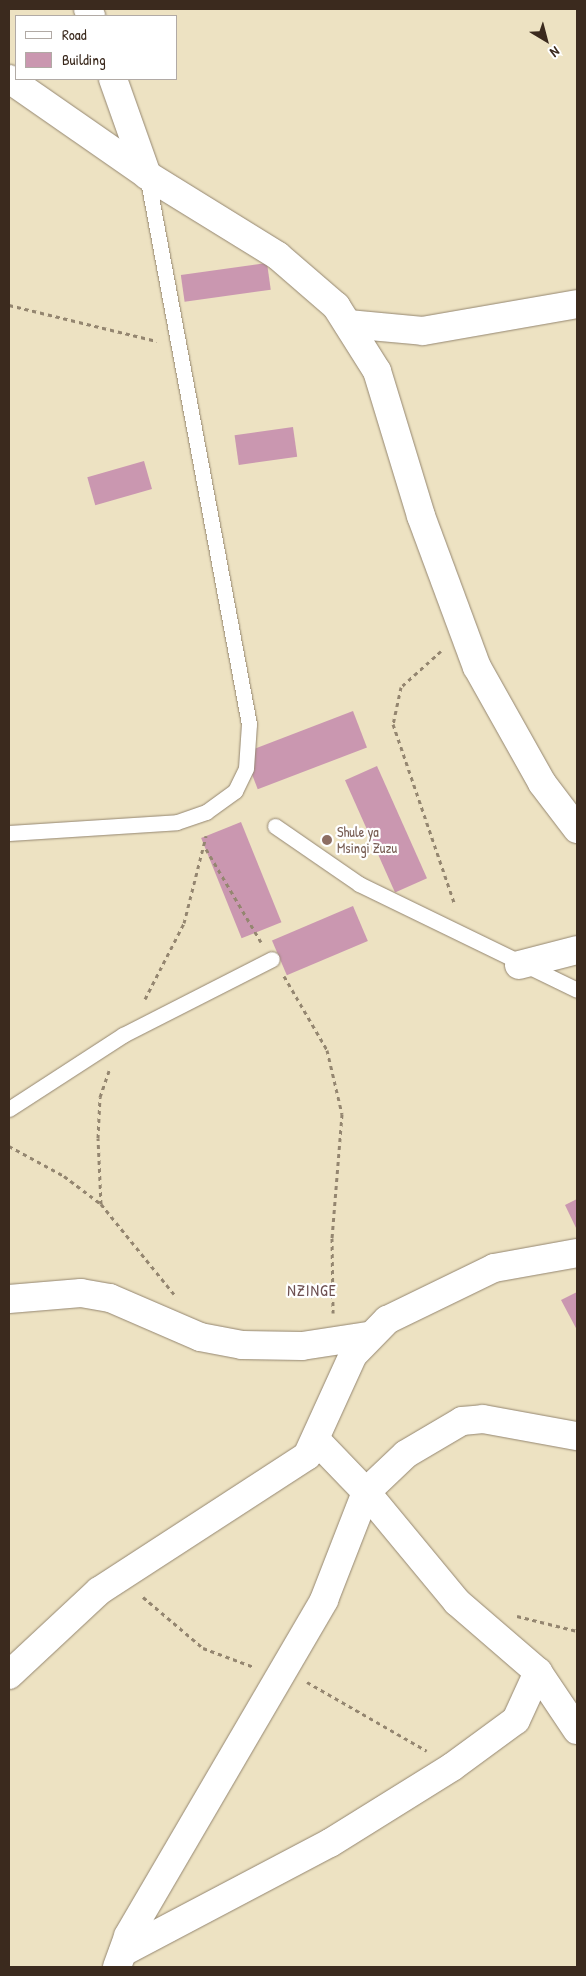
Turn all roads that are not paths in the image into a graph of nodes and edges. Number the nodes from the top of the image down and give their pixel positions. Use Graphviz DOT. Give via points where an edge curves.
graph roads {
  1 [pos="9,79"];
  2 [pos="113,80"];
  3 [pos="147,175"];
  4 [pos="577,304"];
  5 [pos="348,324"];
  6 [pos="276,826"];
  7 [pos="577,829"];
  8 [pos="9,833"];
  9 [pos="577,950"];
  10 [pos="272,959"];
  11 [pos="519,965"];
  12 [pos="577,990"];
  13 [pos="9,1108"];
  14 [pos="577,1253"];
  15 [pos="9,1299"];
  16 [pos="367,1336"];
  17 [pos="577,1436"];
  18 [pos="317,1441"];
  19 [pos="366,1492"];
  20 [pos="538,1672"];
  21 [pos="9,1675"];
  22 [pos="577,1730"];
  23 [pos="121,1964"];
  1 -- 3 [label="street"];
  2 -- 3 [label="street"];
  3 -- 5 [label="street" via="278,256 336,306"];
  3 -- 8 [label="lane" via="249,724 246,768 236,791 206,812 177,822"];
  4 -- 5 [label="street" via="423,331"];
  5 -- 7 [label="street" via="378,371 462,633 477,667 542,782"];
  6 -- 11 [label="lane" via="359,884"];
  9 -- 11 [label="street"];
  10 -- 13 [label="lane" via="123,1035"];
  11 -- 12 [label="lane"];
  14 -- 16 [label="street" via="494,1268 387,1320"];
  15 -- 16 [label="street" via="81,1293 110,1298 200,1337 271,1347"];
  16 -- 18 [label="street" via="353,1355"];
  17 -- 19 [label="street" via="483,1419 462,1421 406,1454"];
  18 -- 19 [label="street"];
  18 -- 21 [label="street" via="307,1456 78,1608"];
  19 -- 20 [label="street" via="457,1602"];
  19 -- 23 [label="street" via="324,1600"];
  20 -- 22 [label="street"];
  20 -- 23 [label="street" via="516,1720 452,1767 330,1843 145,1936"];
}
